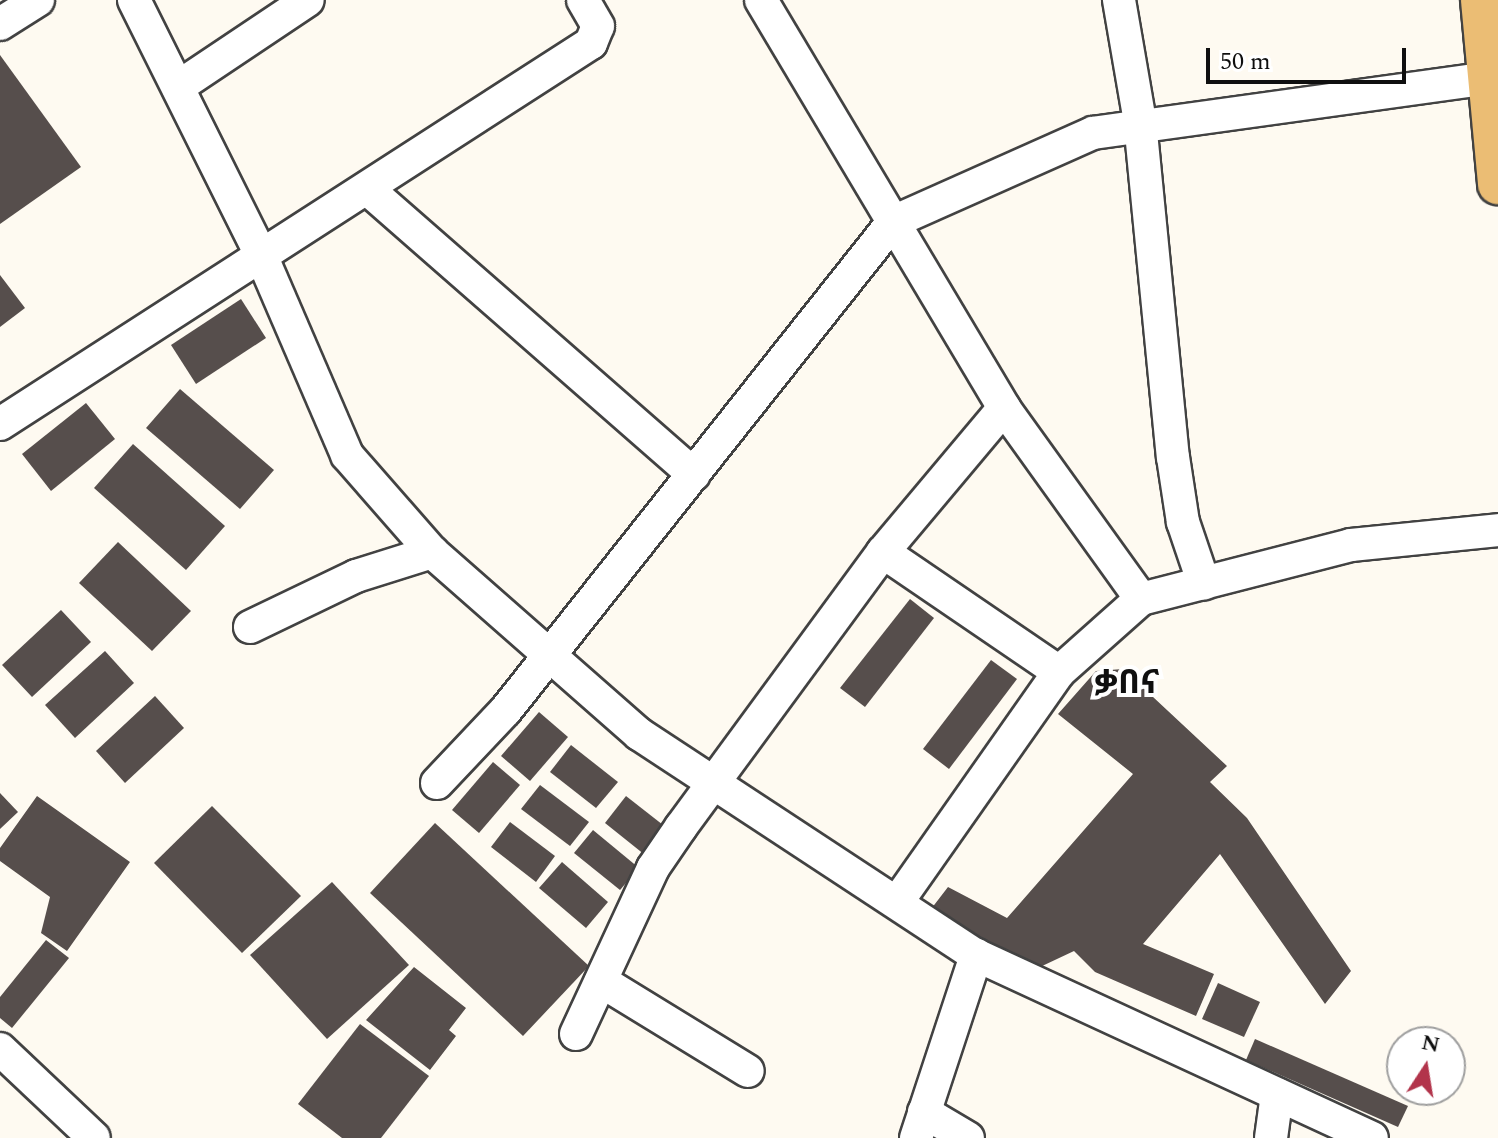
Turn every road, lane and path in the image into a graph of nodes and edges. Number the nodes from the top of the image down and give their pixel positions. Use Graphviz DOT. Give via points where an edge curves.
graph roads {
  1 [pos="38,0"];
  2 [pos="134,0"];
  3 [pos="308,0"];
  4 [pos="583,0"];
  5 [pos="761,0"];
  6 [pos="1119,0"];
  7 [pos="1481,0"];
  8 [pos="0,24"];
  9 [pos="1483,79"];
  10 [pos="178,87"];
  11 [pos="1140,122"];
  12 [pos="1498,184"];
  13 [pos="371,192"];
  14 [pos="893,222"];
  15 [pos="261,255"];
  16 [pos="1004,408"];
  17 [pos="0,424"];
  18 [pos="694,475"];
  19 [pos="1498,530"];
  20 [pos="432,552"];
  21 [pos="883,552"];
  22 [pos="1204,584"];
  23 [pos="1141,599"];
  24 [pos="250,627"];
  25 [pos="548,654"];
  26 [pos="1059,672"];
  27 [pos="437,783"];
  28 [pos="715,787"];
  29 [pos="898,901"];
  30 [pos="976,955"];
  31 [pos="601,981"];
  32 [pos="576,1034"];
  33 [pos="0,1049"];
  34 [pos="748,1071"];
  35 [pos="1277,1094"];
  36 [pos="920,1125"];
  37 [pos="94,1138"];
  38 [pos="968,1138"];
  39 [pos="1271,1138"];
  40 [pos="1372,1138"];
  1 -- 8 [label="street"];
  2 -- 10 [label="street"];
  3 -- 10 [label="street"];
  4 -- 13 [label="street" via="598,26 591,43"];
  5 -- 14 [label="street"];
  6 -- 11 [label="street"];
  7 -- 9 [label="main road"];
  9 -- 11 [label="street"];
  9 -- 12 [label="main road"];
  10 -- 15 [label="street"];
  11 -- 14 [label="street" via="1093,133"];
  11 -- 22 [label="street" via="1173,457 1183,522"];
  13 -- 15 [label="street"];
  13 -- 18 [label="street"];
  14 -- 16 [label="street"];
  14 -- 18 [label="street"];
  15 -- 17 [label="street"];
  15 -- 20 [label="street" via="347,455"];
  16 -- 21 [label="street"];
  16 -- 23 [label="street"];
  18 -- 25 [label="street"];
  19 -- 22 [label="street" via="1351,545"];
  20 -- 24 [label="street" via="356,576"];
  20 -- 25 [label="street"];
  21 -- 26 [label="street"];
  21 -- 28 [label="street"];
  22 -- 23 [label="street"];
  23 -- 26 [label="street"];
  25 -- 27 [label="street"];
  25 -- 28 [label="street" via="639,734"];
  26 -- 29 [label="street"];
  28 -- 29 [label="street"];
  28 -- 31 [label="street" via="653,868"];
  29 -- 30 [label="street"];
  30 -- 35 [label="street"];
  30 -- 36 [label="street"];
  31 -- 32 [label="street"];
  31 -- 34 [label="street"];
  33 -- 37 [label="street"];
  35 -- 39 [label="street"];
  35 -- 40 [label="street"];
  36 -- 38 [label="street"];
}
